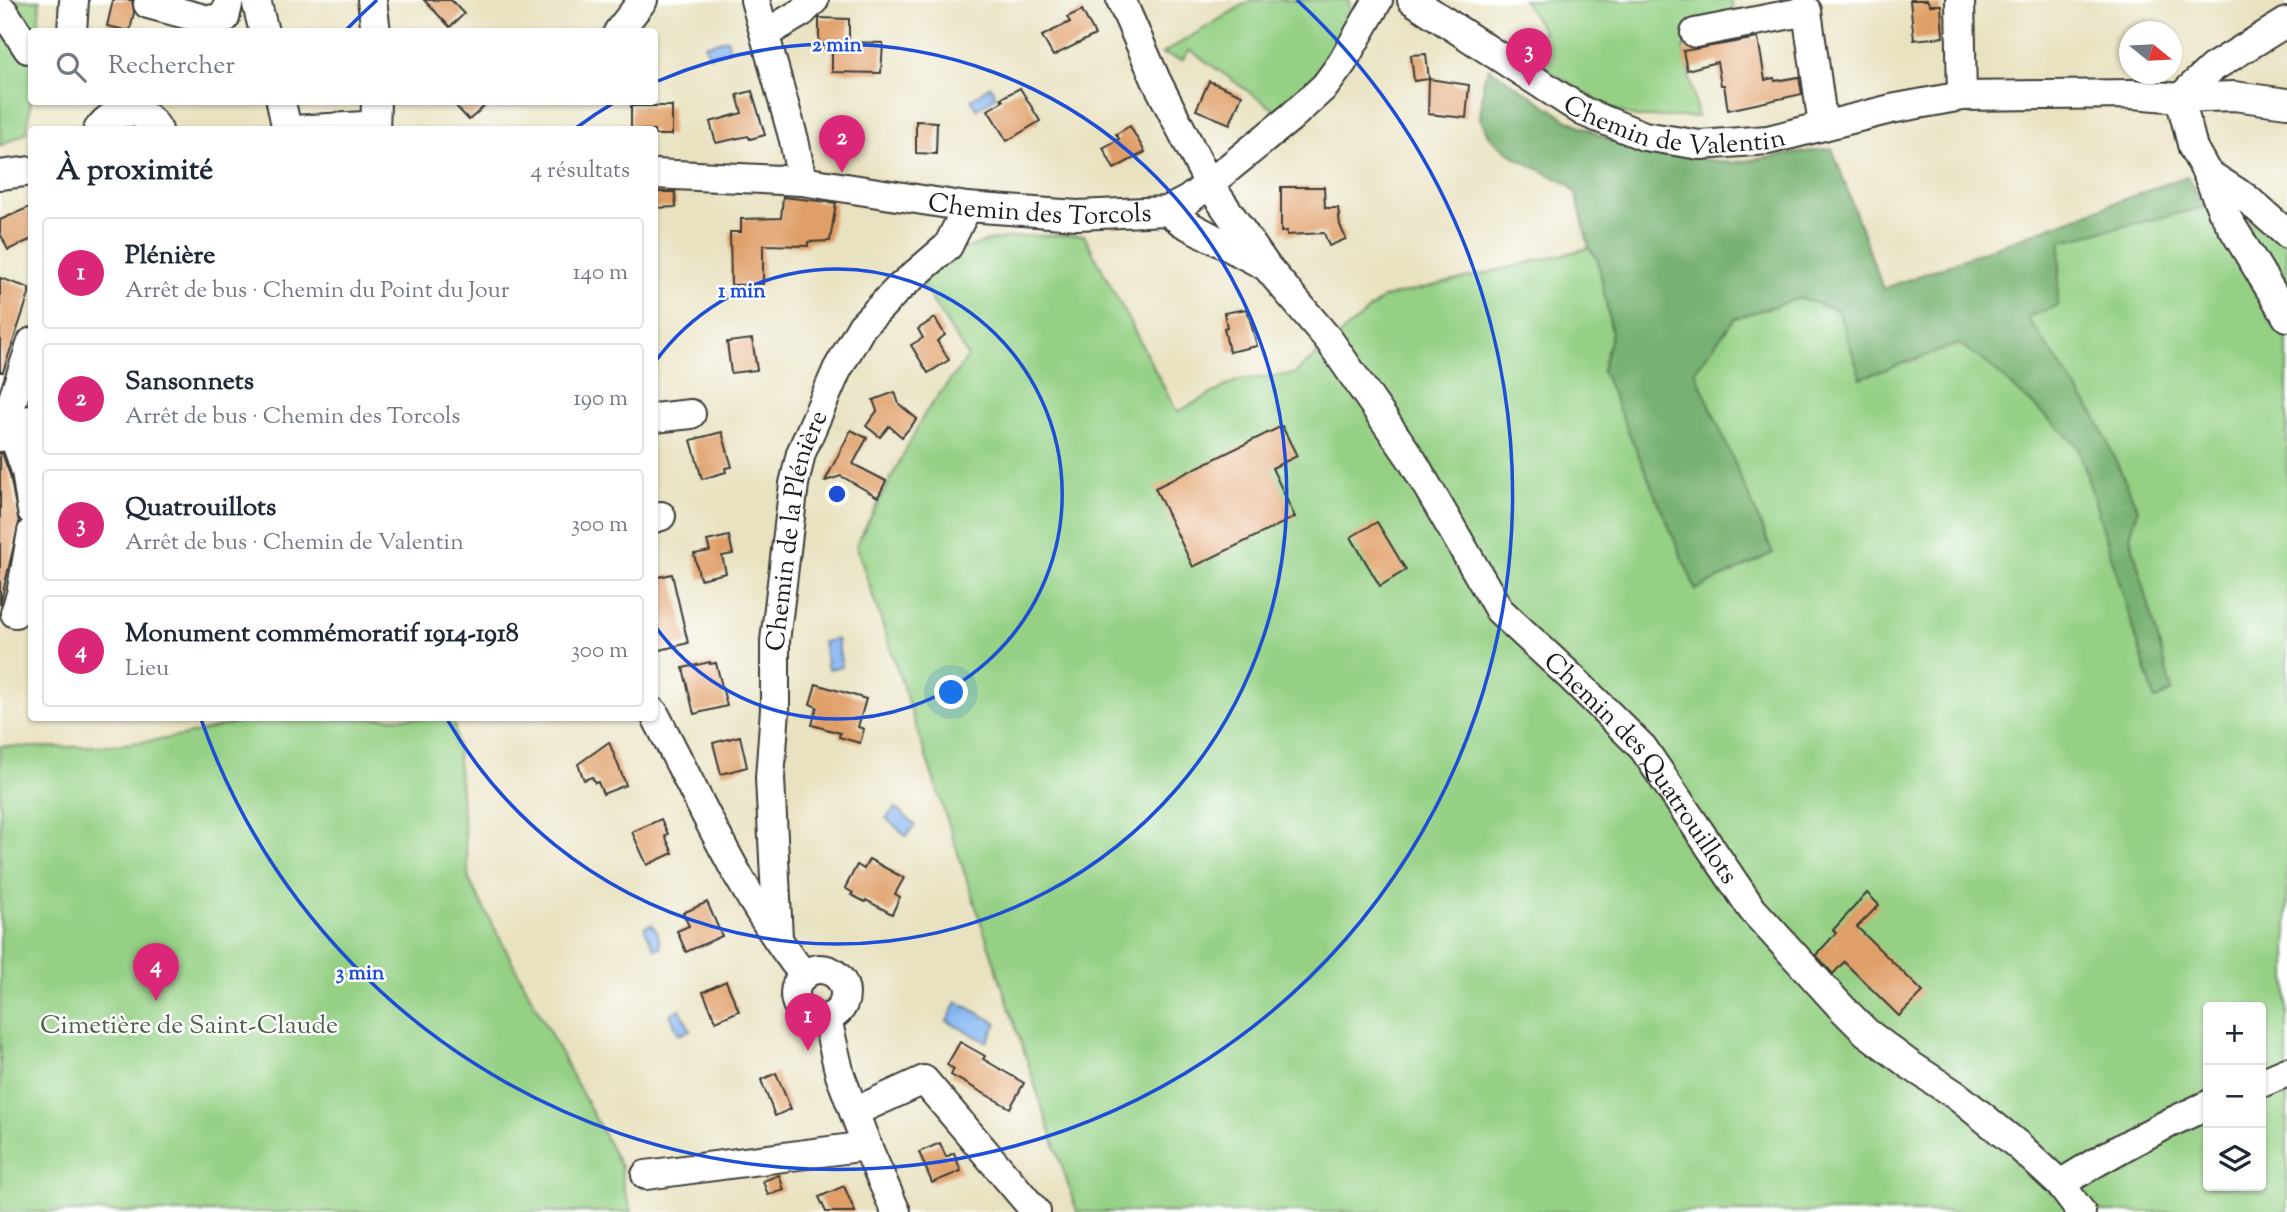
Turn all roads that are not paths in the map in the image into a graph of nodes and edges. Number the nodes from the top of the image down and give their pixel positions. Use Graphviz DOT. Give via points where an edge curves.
graph roads {
  1 [pos="74,0"];
  2 [pos="229,0"];
  3 [pos="256,0"];
  4 [pos="372,0"];
  5 [pos="643,0"];
  6 [pos="755,0"];
  7 [pos="814,0"];
  8 [pos="1121,0"];
  9 [pos="1378,0"];
  10 [pos="1412,0"];
  11 [pos="1960,0"];
  12 [pos="148,4"];
  13 [pos="4,12"];
  14 [pos="2287,22"];
  15 [pos="72,28"];
  16 [pos="263,28"];
  17 [pos="376,28"];
  18 [pos="621,28"];
  19 [pos="1695,33"];
  20 [pos="765,34"];
  21 [pos="28,49"];
  22 [pos="1962,96"];
  23 [pos="2180,98"];
  24 [pos="2287,103"];
  25 [pos="282,105"];
  26 [pos="376,105"];
  27 [pos="102,116"];
  28 [pos="155,126"];
  29 [pos="286,126"];
  30 [pos="374,126"];
  31 [pos="1823,126"];
  32 [pos="28,172"];
  33 [pos="2207,173"];
  34 [pos="658,174"];
  35 [pos="0,175"];
  36 [pos="802,181"];
  37 [pos="1209,184"];
  38 [pos="967,207"];
  39 [pos="1167,211"];
  40 [pos="2287,234"];
  41 [pos="1266,266"];
  42 [pos="2287,317"];
  43 [pos="28,356"];
  44 [pos="691,414"];
  45 [pos="11,418"];
  46 [pos="658,418"];
  47 [pos="28,484"];
  48 [pos="28,555"];
  49 [pos="15,613"];
  50 [pos="658,721"];
  51 [pos="775,877"];
  52 [pos="746,888"];
  53 [pos="778,938"];
  54 [pos="2287,1072"];
  55 [pos="2266,1081"];
  56 [pos="2203,1107"];
  57 [pos="854,1112"];
  58 [pos="867,1146"];
  59 [pos="646,1175"];
  60 [pos="2060,1184"];
  61 [pos="896,1212"];
  62 [pos="1036,1212"];
  63 [pos="2081,1212"];
  1 -- 15 [label="street"];
  2 -- 12 [label="street" via="225,18 208,20"];
  3 -- 16 [label="street"];
  4 -- 17 [label="street"];
  5 -- 18 [label="street"];
  6 -- 20 [label="street"];
  7 -- 20 [label="street"];
  8 -- 37 [label="street, Chemin des Quatrouillots"];
  9 -- 37 [label="street, Chemin des Torcols" via="1325,86"];
  10 -- 31 [label="street, Chemin de Valentin" via="1584,113 1644,136 1700,145 1768,140"];
  11 -- 22 [label="street"];
  13 -- 21 [label="street"];
  14 -- 23 [label="street" via="2212,68"];
  19 -- 31 [label="street" via="1807,11"];
  20 -- 36 [label="street"];
  22 -- 23 [label="street, Chemin de Valentin" via="2133,94"];
  22 -- 31 [label="street, Chemin de Valentin"];
  23 -- 24 [label="street, Chemin de Valentin" via="2234,96"];
  23 -- 33 [label="street" via="2193,148"];
  25 -- 29 [label="street"];
  26 -- 30 [label="street"];
  27 -- 28 [label="street" via="139,113"];
  32 -- 35 [label="street"];
  33 -- 40 [label="street"];
  33 -- 42 [label="street" via="2222,210"];
  34 -- 36 [label="street, Chemin des Torcols"];
  36 -- 38 [label="street, Chemin des Torcols"];
  37 -- 39 [label="street, Chemin des Torcols"];
  37 -- 41 [label="street, Chemin des Quatrouillots"];
  38 -- 39 [label="street, Chemin des Torcols" via="1077,215"];
  38 -- 51 [label="street, Chemin de la Plénière" via="948,246 862,326 801,453 775,641 770,778"];
  39 -- 41 [label="street, Chemin des Quatrouillots"];
  41 -- 60 [label="street, Chemin des Quatrouillots" via="1329,340 1412,460 1499,610 1643,748 1752,909 1867,1032 1967,1104"];
  43 -- 45 [label="street"];
  44 -- 46 [label="street"];
  45 -- 47 [label="street"];
  48 -- 49 [label="street"];
  50 -- 52 [label="street"];
  51 -- 52 [label="street"];
  51 -- 53 [label="street, Chemin de la Plénière"];
  52 -- 53 [label="street"];
  53 -- 57 [label="street" via="804,975 819,969 840,979 844,1002 827,1018"];
  54 -- 55 [label="street"];
  56 -- 60 [label="street" via="2108,1154"];
  57 -- 58 [label="street"];
  57 -- 62 [label="street" via="924,1080"];
  58 -- 59 [label="street"];
  58 -- 61 [label="street"];
  60 -- 63 [label="street, Chemin des Quatrouillots"];
}
